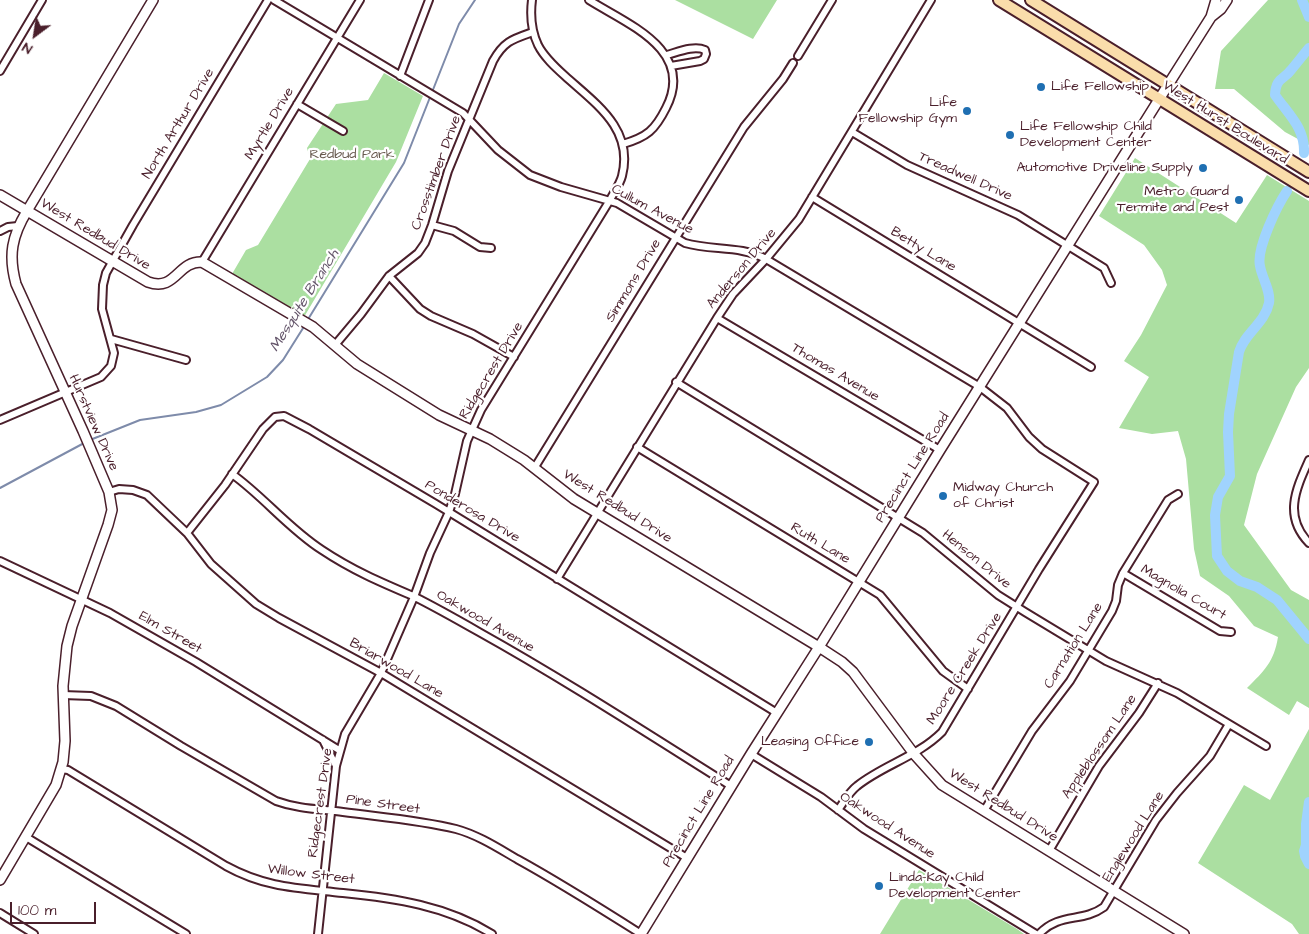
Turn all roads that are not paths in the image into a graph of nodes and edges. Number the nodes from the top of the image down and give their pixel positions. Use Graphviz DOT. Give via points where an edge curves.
graph roads {
  1 [pos="42,0"];
  2 [pos="153,0"];
  3 [pos="268,0"];
  4 [pos="274,0"];
  5 [pos="360,0"];
  6 [pos="428,0"];
  7 [pos="532,0"];
  8 [pos="589,0"];
  9 [pos="832,0"];
  10 [pos="931,0"];
  11 [pos="999,0"];
  12 [pos="1031,0"];
  13 [pos="1216,0"];
  14 [pos="1227,0"];
  15 [pos="1211,17"];
  16 [pos="533,32"];
  17 [pos="336,37"];
  18 [pos="667,55"];
  19 [pos="798,56"];
  20 [pos="793,62"];
  21 [pos="671,66"];
  22 [pos="0,71"];
  23 [pos="400,76"];
  24 [pos="1168,84"];
  25 [pos="1160,99"];
  26 [pos="297,104"];
  27 [pos="470,119"];
  28 [pos="343,131"];
  29 [pos="852,132"];
  30 [pos="624,144"];
  31 [pos="1309,172"];
  32 [pos="1309,191"];
  33 [pos="0,195"];
  34 [pos="812,198"];
  35 [pos="610,200"];
  36 [pos="27,211"];
  37 [pos="432,225"];
  38 [pos="18,226"];
  39 [pos="0,231"];
  40 [pos="676,238"];
  41 [pos="1069,246"];
  42 [pos="491,248"];
  43 [pos="766,259"];
  44 [pos="112,261"];
  45 [pos="202,262"];
  46 [pos="388,276"];
  47 [pos="1111,283"];
  48 [pos="717,318"];
  49 [pos="1020,323"];
  50 [pos="111,339"];
  51 [pos="335,345"];
  52 [pos="514,357"];
  53 [pos="186,360"];
  54 [pos="1091,367"];
  55 [pos="676,382"];
  56 [pos="980,387"];
  57 [pos="65,393"];
  58 [pos="0,420"];
  59 [pos="471,430"];
  60 [pos="637,447"];
  61 [pos="940,450"];
  62 [pos="1309,461"];
  63 [pos="535,467"];
  64 [pos="232,474"];
  65 [pos="1094,482"];
  66 [pos="109,492"];
  67 [pos="1178,494"];
  68 [pos="449,512"];
  69 [pos="597,513"];
  70 [pos="899,517"];
  71 [pos="187,533"];
  72 [pos="1309,543"];
  73 [pos="0,561"];
  74 [pos="1123,573"];
  75 [pos="557,579"];
  76 [pos="860,582"];
  77 [pos="414,597"];
  78 [pos="82,599"];
  79 [pos="1017,606"];
  80 [pos="1231,632"];
  81 [pos="819,647"];
  82 [pos="1088,650"];
  83 [pos="381,673"];
  84 [pos="1158,683"];
  85 [pos="968,689"];
  86 [pos="63,695"];
  87 [pos="777,713"];
  88 [pos="1230,724"];
  89 [pos="322,739"];
  90 [pos="1266,746"];
  91 [pos="340,750"];
  92 [pos="751,754"];
  93 [pos="914,754"];
  94 [pos="336,766"];
  95 [pos="61,769"];
  96 [pos="731,786"];
  97 [pos="838,810"];
  98 [pos="330,811"];
  99 [pos="984,811"];
  100 [pos="26,837"];
  101 [pos="1049,851"];
  102 [pos="687,858"];
  103 [pos="0,880"];
  104 [pos="323,890"];
  105 [pos="1114,891"];
  106 [pos="0,913"];
  107 [pos="34,934"];
  108 [pos="186,934"];
  109 [pos="318,934"];
  110 [pos="492,934"];
  111 [pos="641,934"];
  112 [pos="1038,934"];
  113 [pos="1184,934"];
  1 -- 22 [label="street"];
  2 -- 36 [label="street, Hurstview Drive"];
  3 -- 44 [label="street, North Arthur Drive"];
  4 -- 17 [label="street, Cullum Avenue"];
  5 -- 17 [label="street, Myrtle Drive"];
  6 -- 23 [label="street"];
  7 -- 16 [label="street"];
  8 -- 18 [label="street" via="656,42"];
  9 -- 19 [label="street"];
  10 -- 29 [label="street, Anderson Drive"];
  11 -- 25 [label="main road, West Hurst Boulevard"];
  12 -- 24 [label="main road, West Hurst Boulevard"];
  13 -- 15 [label="street, Precinct Line Road"];
  14 -- 15 [label="street, Precinct Line Road"];
  15 -- 24 [label="street, Precinct Line Road"];
  16 -- 27 [label="street, Crosstimber Drive" via="510,40 499,51"];
  16 -- 30 [label="street" via="545,56 605,113"];
  17 -- 23 [label="street, Cullum Avenue"];
  17 -- 26 [label="street, Myrtle Drive"];
  18 -- 21 [label="street"];
  18 -- 21 [label="street" via="700,48 705,50 704,59 700,61"];
  20 -- 40 [label="street, Simmons Drive" via="744,127"];
  21 -- 30 [label="street" via="670,96 657,125 648,134"];
  23 -- 27 [label="street, Cullum Avenue"];
  24 -- 25 [label="street, Precinct Line Road"];
  24 -- 31 [label="main road, West Hurst Boulevard"];
  25 -- 32 [label="main road, West Hurst Boulevard"];
  25 -- 41 [label="street, Precinct Line Road"];
  26 -- 28 [label="street"];
  26 -- 45 [label="street, Myrtle Drive"];
  27 -- 35 [label="street, Cullum Avenue" via="498,150 530,175"];
  27 -- 37 [label="street, Crosstimber Drive" via="448,171"];
  29 -- 34 [label="street, Anderson Drive"];
  29 -- 41 [label="street, Treadwell Drive" via="908,165 1018,215"];
  30 -- 35 [label="street, Ridgecrest Drive" via="622,177"];
  33 -- 36 [label="street, West Redbud Drive"];
  34 -- 43 [label="street, Anderson Drive"];
  34 -- 49 [label="street, Betty Lane"];
  35 -- 40 [label="street, Cullum Avenue"];
  35 -- 52 [label="street, Ridgecrest Drive"];
  36 -- 38 [label="street, Hurstview Drive"];
  36 -- 44 [label="street, West Redbud Drive"];
  37 -- 42 [label="street" via="454,231 480,247"];
  37 -- 46 [label="street, Crosstimber Drive" via="418,253"];
  38 -- 39 [label="street"];
  38 -- 57 [label="street, Hurstview Drive" via="12,253 16,284"];
  40 -- 43 [label="street, Cullum Avenue" via="695,246 748,251"];
  40 -- 63 [label="street, Simmons Drive"];
  41 -- 47 [label="street, Treadwell Drive" via="1104,268"];
  41 -- 49 [label="street, Precinct Line Road"];
  43 -- 48 [label="street, Anderson Drive"];
  43 -- 56 [label="street, Cullum Avenue"];
  44 -- 45 [label="street, West Redbud Drive" via="148,282 162,284 173,279 187,265"];
  44 -- 50 [label="street, North Arthur Drive" via="101,296"];
  45 -- 51 [label="street, West Redbud Drive" via="300,318"];
  46 -- 51 [label="street, Crosstimber Drive"];
  46 -- 52 [label="street" via="420,309"];
  48 -- 55 [label="street, Anderson Drive"];
  48 -- 61 [label="street, Thomas Avenue"];
  49 -- 54 [label="street, Betty Lane"];
  49 -- 56 [label="street, Precinct Line Road"];
  50 -- 53 [label="street"];
  50 -- 57 [label="street, North Arthur Drive" via="114,360 107,372"];
  51 -- 59 [label="street, West Redbud Drive" via="357,364 439,415"];
  52 -- 59 [label="street, Ridgecrest Drive"];
  55 -- 60 [label="street, Anderson Drive"];
  55 -- 70 [label="street, Henson Drive"];
  56 -- 61 [label="street, Precinct Line Road"];
  56 -- 65 [label="street, Cullum Avenue" via="1007,408 1042,449"];
  57 -- 58 [label="street, North Arthur Drive"];
  57 -- 66 [label="street, Hurstview Drive"];
  59 -- 63 [label="street, West Redbud Drive"];
  59 -- 68 [label="street, Ridgecrest Drive"];
  60 -- 69 [label="street, Anderson Drive"];
  60 -- 76 [label="street, Ruth Lane"];
  61 -- 70 [label="street, Precinct Line Road"];
  62 -- 72 [label="street" via="1296,491 1294,510 1298,526"];
  63 -- 69 [label="street, West Redbud Drive" via="557,487"];
  64 -- 68 [label="street, Ponderosa Drive" via="263,429 275,417 284,416"];
  64 -- 71 [label="street, Ponderosa Drive"];
  64 -- 77 [label="street, Oakwood Avenue" via="319,548 368,577"];
  65 -- 79 [label="street, Moore Creek Drive"];
  66 -- 71 [label="street, Briarwood Lane" via="133,490 147,496"];
  66 -- 78 [label="street, Hurstview Drive" via="110,520"];
  67 -- 74 [label="street, Carnation Lane" via="1168,500"];
  68 -- 75 [label="street, Ponderosa Drive"];
  68 -- 77 [label="street, Ridgecrest Drive"];
  69 -- 75 [label="street, Anderson Drive"];
  69 -- 81 [label="street, West Redbud Drive"];
  70 -- 76 [label="street, Precinct Line Road"];
  70 -- 79 [label="street, Henson Drive" via="998,595"];
  71 -- 83 [label="street, Briarwood Lane" via="211,564 256,604"];
  73 -- 78 [label="street, Elm Street"];
  74 -- 80 [label="street, Magnolia Court" via="1220,631"];
  74 -- 82 [label="street, Carnation Lane" via="1115,606"];
  75 -- 87 [label="street, Ponderosa Drive"];
  76 -- 81 [label="street, Precinct Line Road"];
  76 -- 85 [label="street, Ruth Lane" via="888,604 942,671"];
  77 -- 83 [label="street, Ridgecrest Drive"];
  77 -- 96 [label="street, Oakwood Avenue" via="479,632"];
  78 -- 86 [label="street, Hurstview Drive" via="67,646"];
  78 -- 89 [label="street, Elm Street" via="196,662"];
  79 -- 82 [label="street, Henson Drive"];
  79 -- 85 [label="street, Moore Creek Drive"];
  81 -- 87 [label="street, Precinct Line Road"];
  81 -- 93 [label="street, West Redbud Drive" via="853,672"];
  82 -- 84 [label="street, Henson Drive" via="1122,669"];
  82 -- 99 [label="street, Carnation Lane" via="1070,681 1032,731"];
  83 -- 91 [label="street, Ridgecrest Drive" via="345,734"];
  83 -- 102 [label="street, Briarwood Lane"];
  84 -- 88 [label="street, Henson Drive"];
  84 -- 101 [label="street, Appleblossom Lane" via="1100,766"];
  85 -- 93 [label="street, Moore Creek Drive" via="942,732"];
  86 -- 95 [label="street, Hurstview Drive" via="65,741"];
  86 -- 98 [label="street, Pine Street" via="91,696 116,706 276,801"];
  87 -- 92 [label="street, Precinct Line Road"];
  88 -- 90 [label="street, Henson Drive"];
  88 -- 105 [label="street, Englewood Lane" via="1210,756 1156,820"];
  89 -- 91 [label="street, Elm Street"];
  89 -- 94 [label="street"];
  91 -- 94 [label="street, Ridgecrest Drive"];
  92 -- 96 [label="street, Precinct Line Road"];
  92 -- 97 [label="street, Oakwood Avenue"];
  93 -- 97 [label="street, Moore Creek Drive" via="856,787"];
  93 -- 99 [label="street, West Redbud Drive" via="942,785"];
  94 -- 98 [label="street, Ridgecrest Drive"];
  95 -- 100 [label="street, Hurstview Drive" via="49,799"];
  95 -- 104 [label="street, Willow Street" via="68,770 237,872 274,886"];
  96 -- 102 [label="street, Precinct Line Road"];
  97 -- 112 [label="street, Oakwood Avenue"];
  98 -- 104 [label="street, Ridgecrest Drive"];
  98 -- 111 [label="street, Pine Street" via="436,825 472,836 544,873"];
  99 -- 101 [label="street, West Redbud Drive"];
  100 -- 103 [label="street, Hurstview Drive"];
  100 -- 108 [label="street"];
  101 -- 105 [label="street, West Redbud Drive"];
  102 -- 111 [label="street, Precinct Line Road"];
  104 -- 109 [label="street, Ridgecrest Drive"];
  104 -- 110 [label="street, Willow Street" via="438,909 470,921"];
  105 -- 112 [label="street, Englewood Lane" via="1104,907 1096,912 1064,918"];
  105 -- 113 [label="street, West Redbud Drive"];
  106 -- 107 [label="street"];
}
